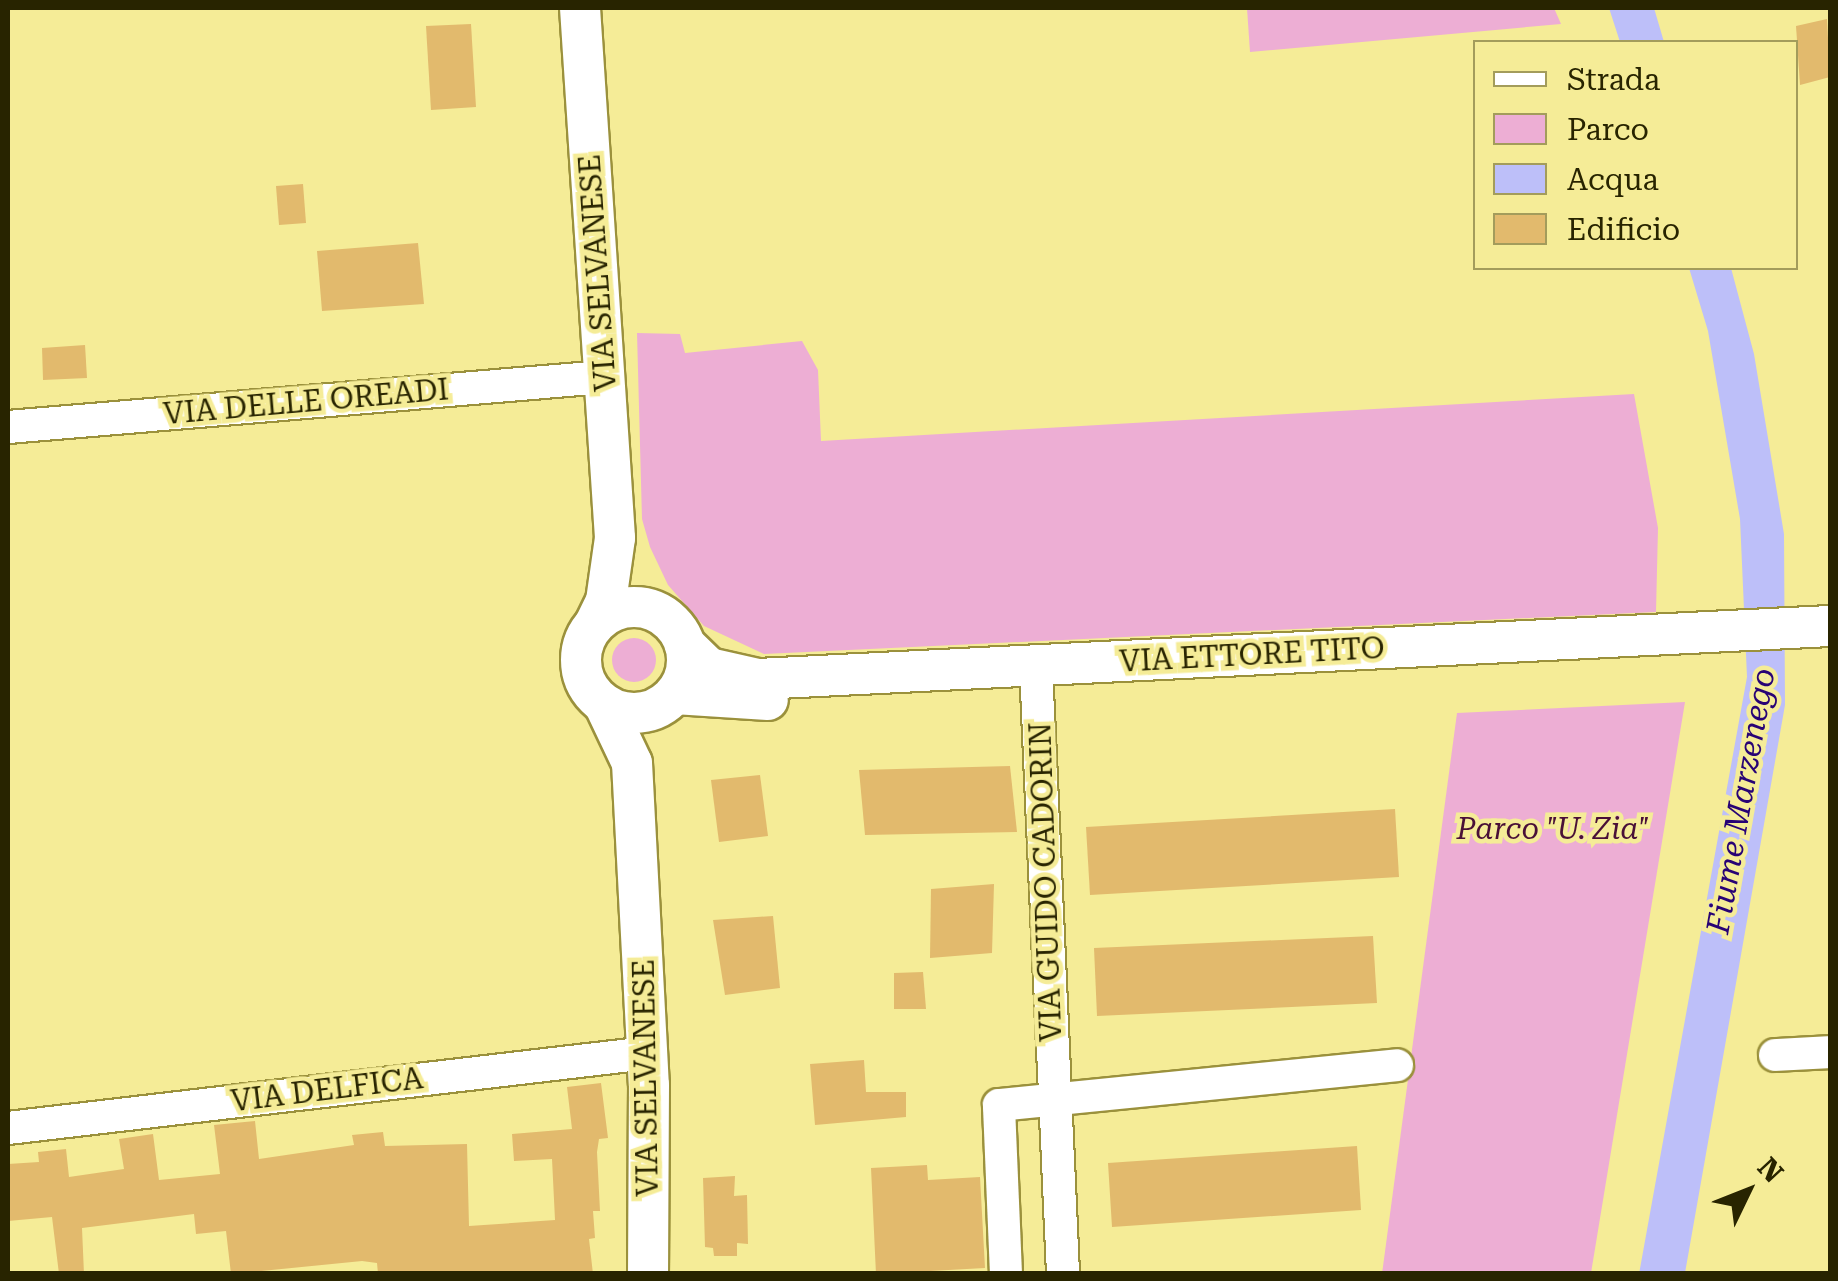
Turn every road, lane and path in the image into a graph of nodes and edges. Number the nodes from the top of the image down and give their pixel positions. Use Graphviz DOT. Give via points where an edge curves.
graph roads {
  1 [pos="580,8"];
  2 [pos="604,377"];
  3 [pos="8,427"];
  4 [pos="615,538"];
  5 [pos="656,612"];
  6 [pos="595,624"];
  7 [pos="1824,637"];
  8 [pos="685,644"];
  9 [pos="1037,677"];
  10 [pos="661,703"];
  11 [pos="604,704"];
  12 [pos="632,763"];
  13 [pos="1830,1052"];
  14 [pos="647,1053"];
  15 [pos="1775,1056"];
  16 [pos="1397,1064"];
  17 [pos="1054,1098"];
  18 [pos="8,1128"];
  19 [pos="648,1274"];
  20 [pos="1006,1274"];
  21 [pos="1063,1274"];
  1 -- 2 [label="street, VIA SELVANESE"];
  2 -- 3 [label="street, VIA DELLE OREADI"];
  2 -- 4 [label="street, VIA SELVANESE"];
  4 -- 5 [label="street, VIA SELVANESE" via="637,592"];
  4 -- 6 [label="street, VIA SELVANESE" via="606,601"];
  5 -- 6 [label="street" via="630,607"];
  5 -- 8 [label="street"];
  6 -- 11 [label="street" via="581,666"];
  7 -- 9 [label="street, VIA ETTORE TITO"];
  8 -- 9 [label="street, VIA ETTORE TITO" via="710,668 758,679"];
  8 -- 10 [label="street" via="684,680"];
  9 -- 10 [label="street, VIA ETTORE TITO"];
  9 -- 17 [label="street, VIA GUIDO CADORIN"];
  10 -- 11 [label="street"];
  10 -- 12 [label="street, VIA SELVANESE"];
  11 -- 12 [label="street, VIA SELVANESE"];
  12 -- 14 [label="street, VIA SELVANESE"];
  13 -- 15 [label="street"];
  14 -- 18 [label="street, VIA DELFICA"];
  14 -- 19 [label="street, VIA SELVANESE"];
  16 -- 17 [label="street"];
  17 -- 20 [label="street" via="999,1105"];
  17 -- 21 [label="street, VIA GUIDO CADORIN"];
}
